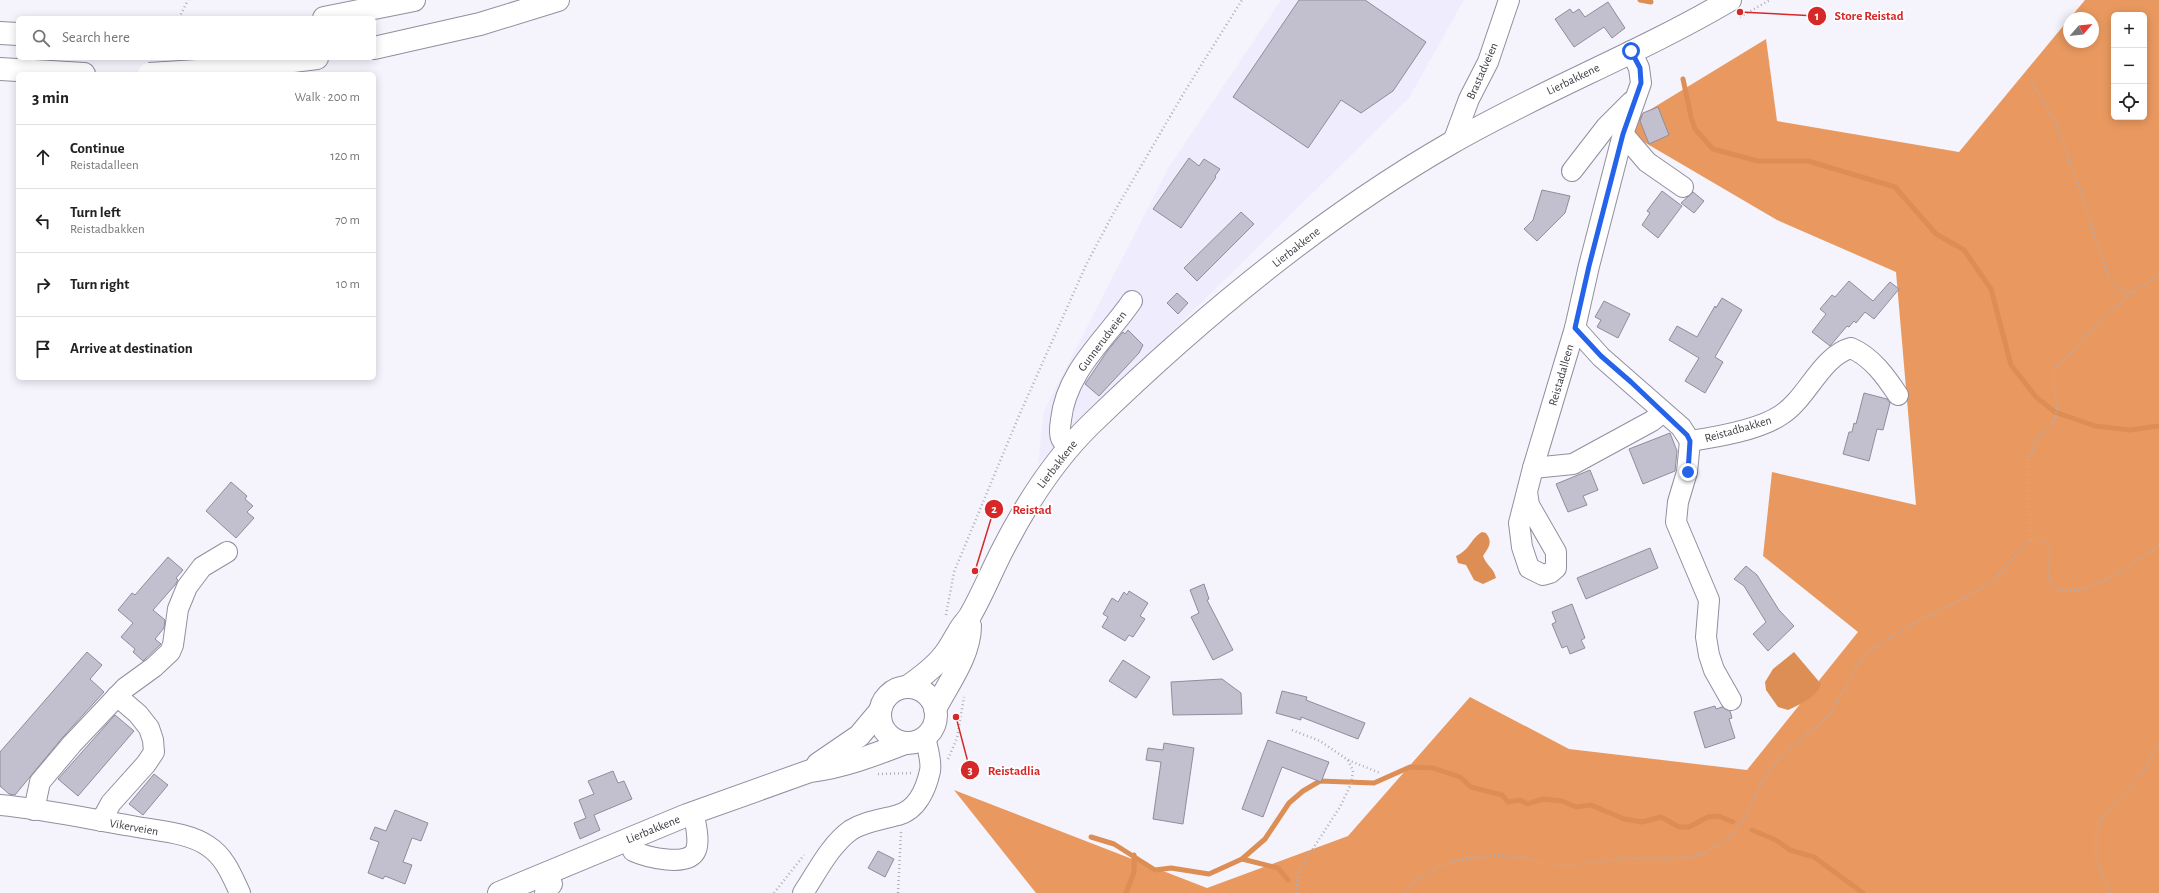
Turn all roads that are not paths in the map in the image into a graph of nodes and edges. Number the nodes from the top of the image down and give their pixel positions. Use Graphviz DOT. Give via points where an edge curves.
graph roads {
  1 [pos="414,0"];
  2 [pos="558,0"];
  3 [pos="1509,0"];
  4 [pos="1732,10"];
  5 [pos="334,16"];
  6 [pos="0,33"];
  7 [pos="16,34"];
  8 [pos="376,48"];
  9 [pos="1631,51"];
  10 [pos="301,60"];
  11 [pos="0,69"];
  12 [pos="50,72"];
  13 [pos="181,72"];
  14 [pos="1635,100"];
  15 [pos="1623,134"];
  16 [pos="1453,142"];
  17 [pos="1572,171"];
  18 [pos="1683,187"];
  19 [pos="1132,301"];
  20 [pos="1575,328"];
  21 [pos="1898,395"];
  22 [pos="1662,412"];
  23 [pos="1690,441"];
  24 [pos="1068,448"];
  25 [pos="1533,468"];
  26 [pos="1527,492"];
  27 [pos="228,552"];
  28 [pos="970,616"];
  29 [pos="907,687"];
  30 [pos="117,696"];
  31 [pos="1730,700"];
  32 [pos="935,709"];
  33 [pos="880,711"];
  34 [pos="915,740"];
  35 [pos="810,771"];
  36 [pos="0,805"];
  37 [pos="34,810"];
  38 [pos="694,812"];
  39 [pos="102,821"];
  40 [pos="633,851"];
  41 [pos="240,893"];
  42 [pos="498,893"];
  43 [pos="803,893"];
  1 -- 5 [label="main road"];
  2 -- 8 [label="main road" via="480,24"];
  3 -- 16 [label="street, Brastadveien" via="1493,51 1469,99"];
  4 -- 9 [label="main road, Lierbakkene"];
  6 -- 7 [label="main road"];
  9 -- 14 [label="street, Reistadalleen" via="1640,68 1641,83"];
  9 -- 16 [label="main road, Lierbakkene" via="1516,107"];
  10 -- 13 [label="main road, bridge"];
  11 -- 12 [label="main road"];
  14 -- 15 [label="street, Reistadalleen"];
  14 -- 17 [label="street" via="1627,104"];
  15 -- 18 [label="street" via="1647,162"];
  15 -- 20 [label="street, Reistadalleen"];
  16 -- 24 [label="main road, Lierbakkene" via="1367,194 1264,272 1140,378"];
  19 -- 24 [label="street, Gunnerudveien" via="1095,347 1069,389 1063,406 1060,430 1061,438"];
  20 -- 22 [label="street, Reistadbakken" via="1601,356"];
  20 -- 25 [label="street, Reistadalleen"];
  21 -- 23 [label="street, Reistadbakken" via="1866,356 1851,348 1836,354 1782,415 1721,436"];
  22 -- 23 [label="street, Reistadbakken" via="1681,427"];
  22 -- 25 [label="street" via="1652,421 1573,464"];
  23 -- 31 [label="street" via="1688,472 1678,502 1676,522 1709,600 1706,637 1709,655"];
  24 -- 28 [label="main road, Lierbakkene" via="1026,508"];
  25 -- 26 [label="street, Reistadalleen"];
  27 -- 30 [label="street" via="202,567 186,587 180,603 170,652"];
  28 -- 29 [label="main road, Lierbakkene" via="944,655 928,672"];
  28 -- 32 [label="main road, Lierbakkene" via="970,630 961,658"];
  29 -- 32 [label="main road" via="924,692"];
  29 -- 33 [label="main road" via="888,696"];
  30 -- 37 [label="street" via="40,782"];
  30 -- 39 [label="street" via="138,714 149,728 154,752 111,803"];
  32 -- 34 [label="main road" via="935,723"];
  33 -- 34 [label="main road" via="880,721 893,739"];
  33 -- 35 [label="main road, Lierbakkene" via="859,736"];
  34 -- 35 [label="main road, Lierbakkene" via="828,769"];
  34 -- 43 [label="street" via="930,770 915,806 898,815 868,822 850,831 830,852"];
  35 -- 38 [label="main road, Lierbakkene"];
  36 -- 37 [label="street, Vikerveien"];
  37 -- 39 [label="street, Vikerveien"];
  38 -- 40 [label="street" via="698,837 696,850 692,856 683,860 673,860"];
  38 -- 42 [label="main road, Lierbakkene"];
  39 -- 41 [label="street, Vikerveien" via="182,835 208,845 228,866"];
}
